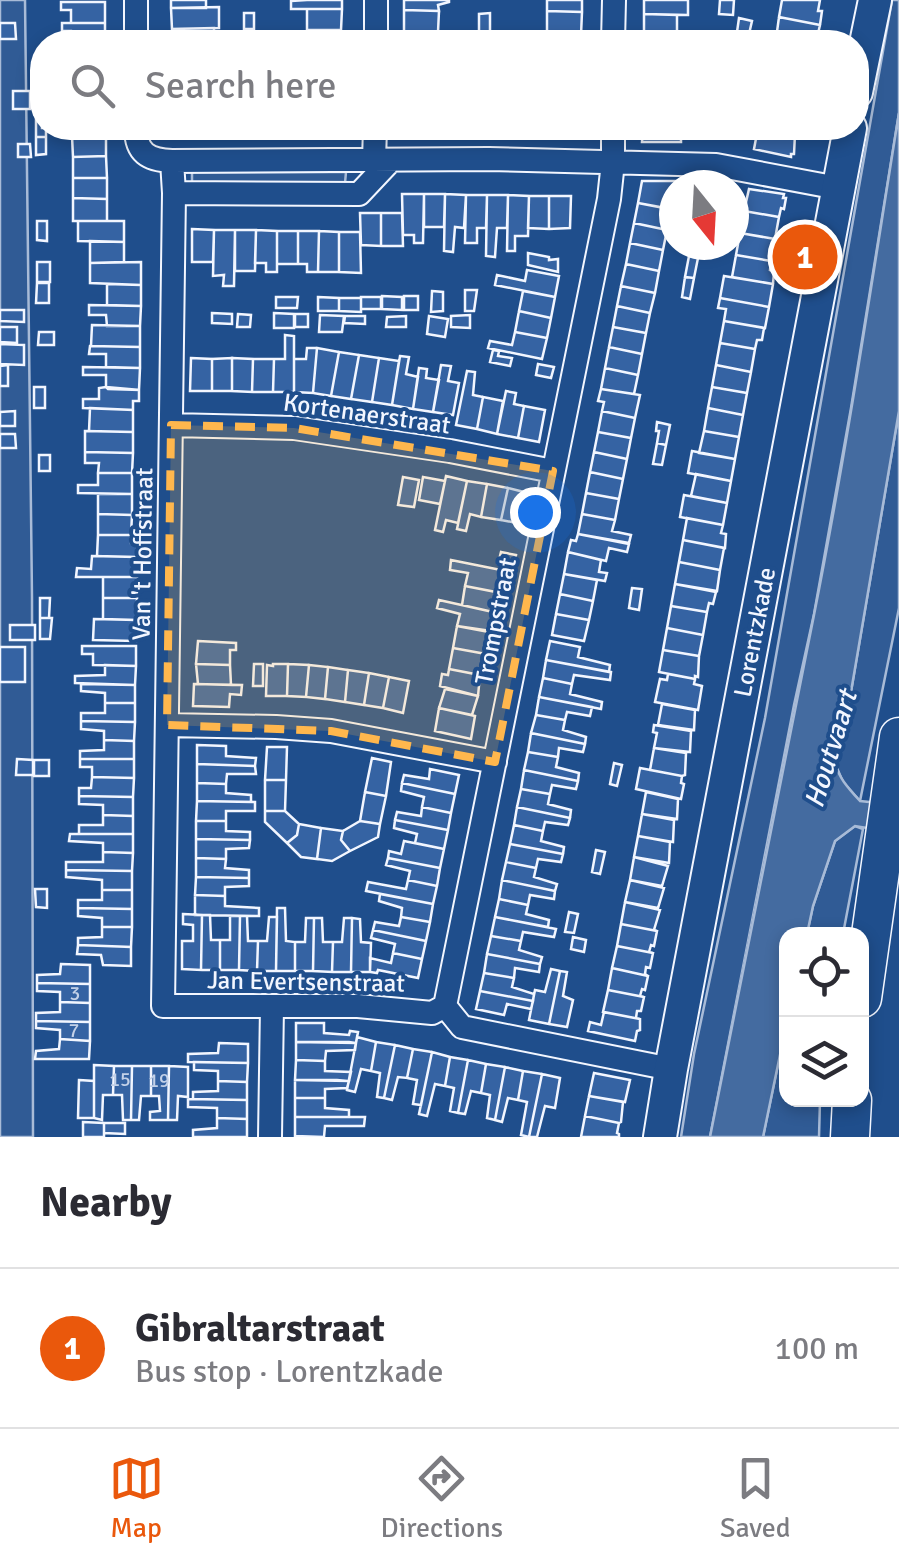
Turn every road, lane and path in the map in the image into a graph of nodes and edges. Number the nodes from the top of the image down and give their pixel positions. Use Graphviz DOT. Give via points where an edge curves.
graph roads {
  1 [pos="136,0"];
  2 [pos="376,0"];
  3 [pos="614,0"];
  4 [pos="875,0"];
  5 [pos="136,30"];
  6 [pos="376,30"];
  7 [pos="613,30"];
  8 [pos="869,30"];
  9 [pos="136,140"];
  10 [pos="378,140"];
  11 [pos="613,140"];
  12 [pos="848,140"];
  13 [pos="383,160"];
  14 [pos="172,161"];
  15 [pos="613,162"];
  16 [pos="838,188"];
  17 [pos="174,193"];
  18 [pos="172,426"];
  19 [pos="553,471"];
  20 [pos="168,726"];
  21 [pos="899,737"];
  22 [pos="495,762"];
  23 [pos="869,950"];
  24 [pos="164,1006"];
  25 [pos="272,1006"];
  26 [pos="445,1006"];
  27 [pos="671,1069"];
  28 [pos="852,1107"];
  29 [pos="270,1137"];
  30 [pos="660,1137"];
  31 [pos="850,1137"];
  1 -- 5 [label="street"];
  2 -- 6 [label="street"];
  3 -- 7 [label="street"];
  4 -- 8 [label="street"];
  9 -- 14 [label="street" via="147,156"];
  10 -- 13 [label="street"];
  11 -- 15 [label="street, Trompstraat"];
  12 -- 16 [label="street, Lorentzkade"];
  13 -- 14 [label="street"];
  13 -- 15 [label="street"];
  13 -- 17 [label="street" via="359,194"];
  14 -- 17 [label="street, Van 't Hoffstraat"];
  15 -- 16 [label="street" via="716,166"];
  15 -- 19 [label="street, Trompstraat"];
  16 -- 27 [label="street, Lorentzkade"];
  17 -- 18 [label="street, Van 't Hoffstraat"];
  18 -- 19 [label="street, Kortenaerstraat" via="324,431"];
  18 -- 20 [label="street, Van 't Hoffstraat"];
  19 -- 22 [label="street, Trompstraat"];
  20 -- 22 [label="street" via="332,731"];
  20 -- 24 [label="street, Van 't Hoffstraat"];
  21 -- 23 [label="main road"];
  22 -- 26 [label="street, Trompstraat"];
  24 -- 25 [label="street, Jan Evertsenstraat"];
  25 -- 26 [label="street, Jan Evertsenstraat" via="432,1013"];
  25 -- 29 [label="street"];
  26 -- 27 [label="street" via="462,1026"];
  27 -- 30 [label="street, Lorentzkade"];
  28 -- 31 [label="main road"];
}
